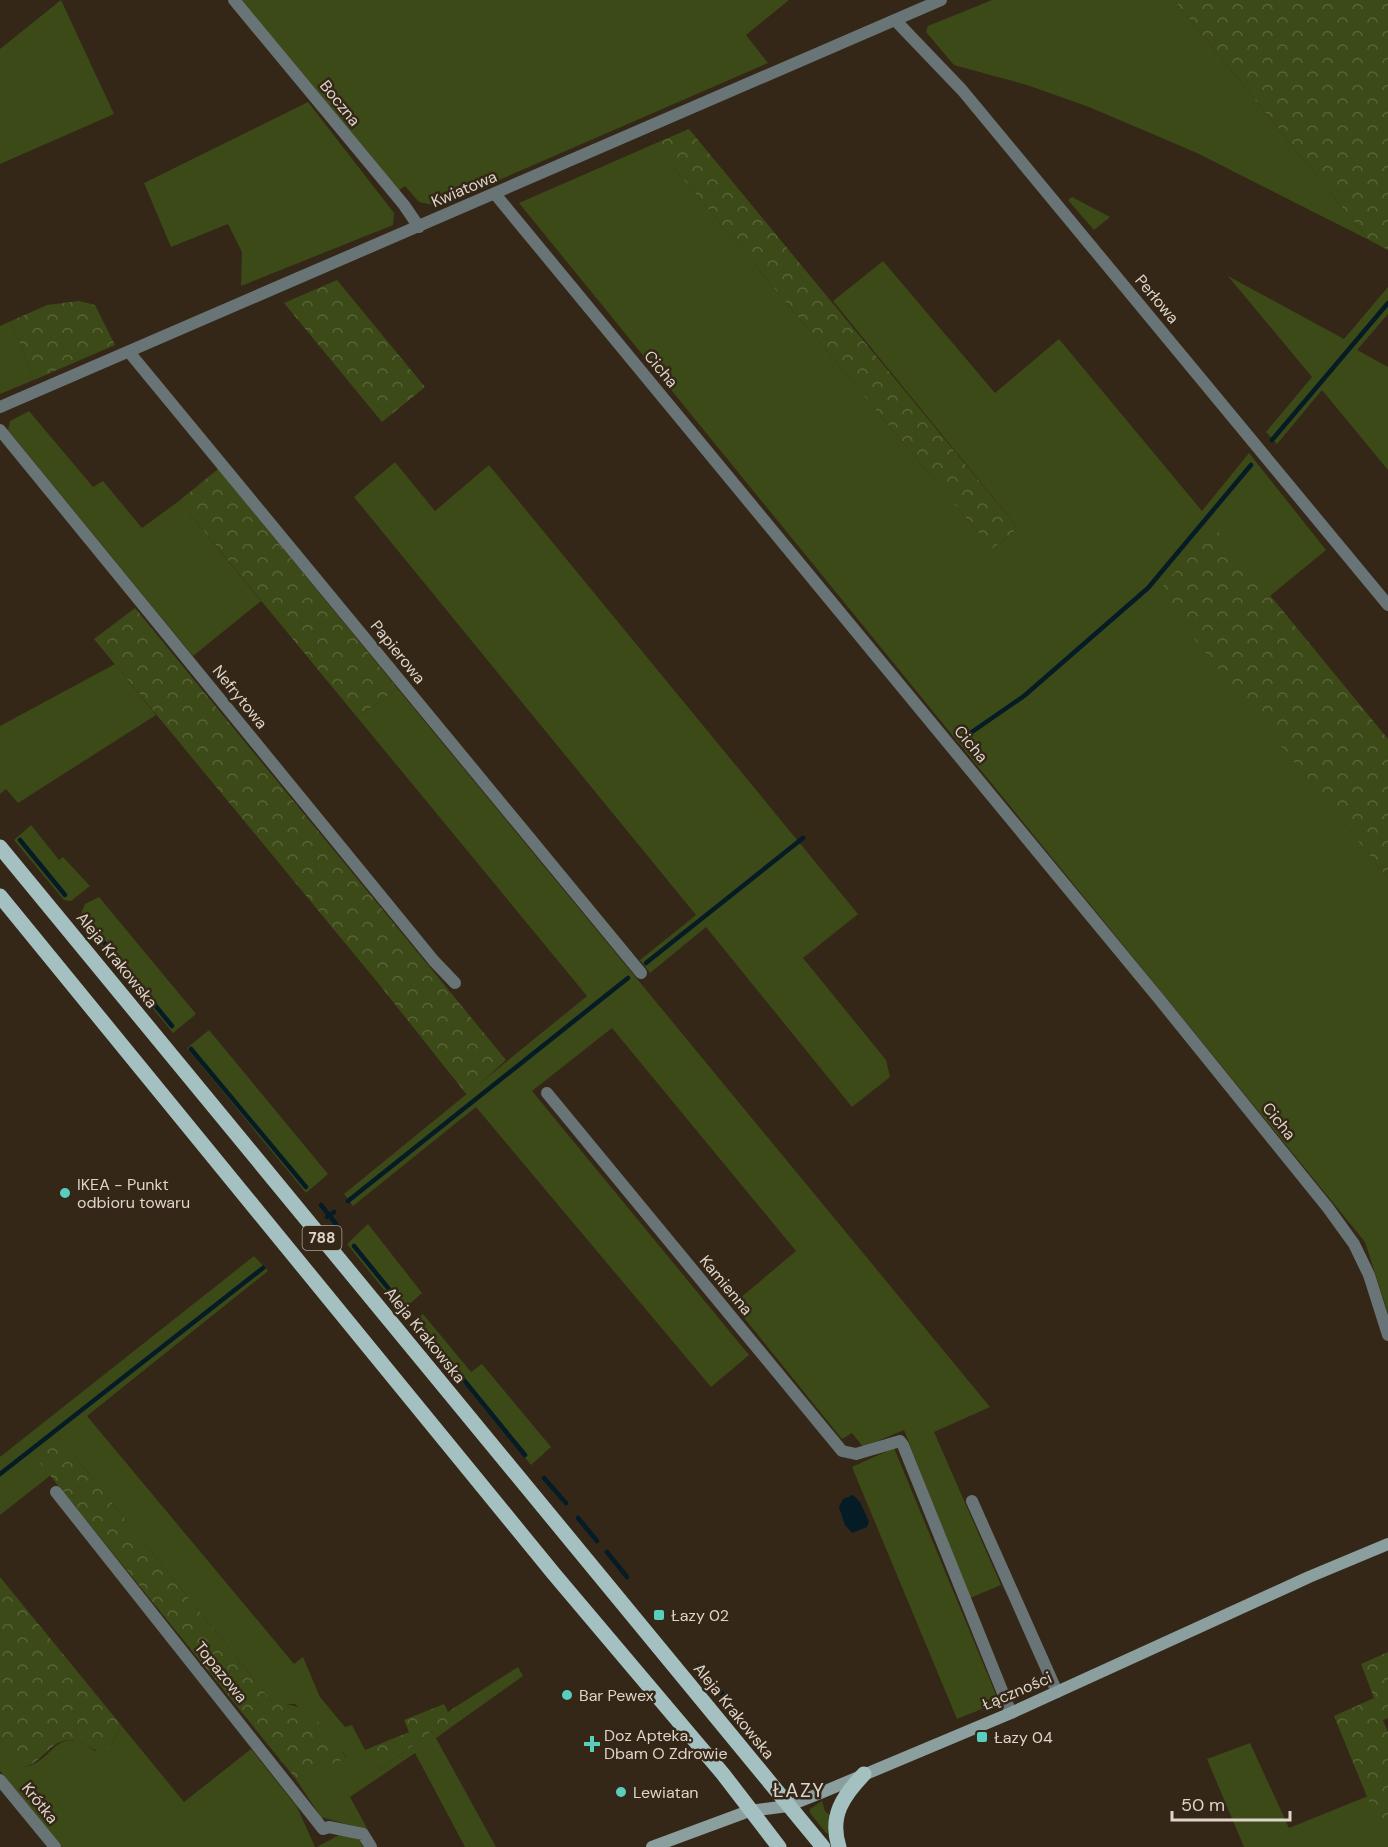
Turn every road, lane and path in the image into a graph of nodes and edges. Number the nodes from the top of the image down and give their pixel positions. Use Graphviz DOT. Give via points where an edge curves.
graph roads {
  1 [pos="234,0"];
  2 [pos="941,0"];
  3 [pos="895,20"];
  4 [pos="495,194"];
  5 [pos="419,227"];
  6 [pos="129,352"];
  7 [pos="0,407"];
  8 [pos="0,430"];
  9 [pos="1388,605"];
  10 [pos="0,847"];
  11 [pos="0,896"];
  12 [pos="641,973"];
  13 [pos="455,983"];
  14 [pos="547,1094"];
  15 [pos="1388,1335"];
  16 [pos="56,1492"];
  17 [pos="972,1501"];
  18 [pos="1388,1544"];
  19 [pos="1057,1692"];
  20 [pos="1011,1713"];
  21 [pos="864,1774"];
  22 [pos="0,1779"];
  23 [pos="788,1806"];
  24 [pos="749,1811"];
  25 [pos="55,1847"];
  26 [pos="371,1847"];
  27 [pos="652,1847"];
  28 [pos="779,1847"];
  29 [pos="823,1847"];
  30 [pos="839,1847"];
  1 -- 5 [label="street, Boczna"];
  2 -- 3 [label="street, Kwiatowa"];
  3 -- 4 [label="street, Kwiatowa"];
  3 -- 9 [label="street, Perłowa" via="962,90"];
  4 -- 5 [label="street, Kwiatowa"];
  4 -- 15 [label="street, Cicha" via="1328,1208 1354,1244 1369,1275"];
  5 -- 6 [label="street, Kwiatowa"];
  6 -- 7 [label="street, Kwiatowa"];
  6 -- 12 [label="street, Papierowa"];
  8 -- 13 [label="street, Nefrytowa"];
  10 -- 23 [label="main road, Aleja Krakowska / 788"];
  11 -- 24 [label="main road, 788" via="554,1574 723,1774"];
  14 -- 20 [label="street, Kamienna" via="842,1451 856,1454 900,1441"];
  16 -- 26 [label="street, Topazowa" via="323,1828 363,1833"];
  17 -- 19 [label="street"];
  18 -- 19 [label="street, Łączności"];
  19 -- 20 [label="street, Łączności"];
  20 -- 21 [label="street, Łączności"];
  21 -- 23 [label="street, Łączności"];
  21 -- 30 [label="main road" via="841,1801 836,1823"];
  22 -- 25 [label="street, Krótka"];
  23 -- 24 [label="street, Łączności"];
  23 -- 29 [label="main road, Aleja Krakowska / 788"];
  24 -- 27 [label="street, Łączności"];
  24 -- 28 [label="main road, 788"];
}
